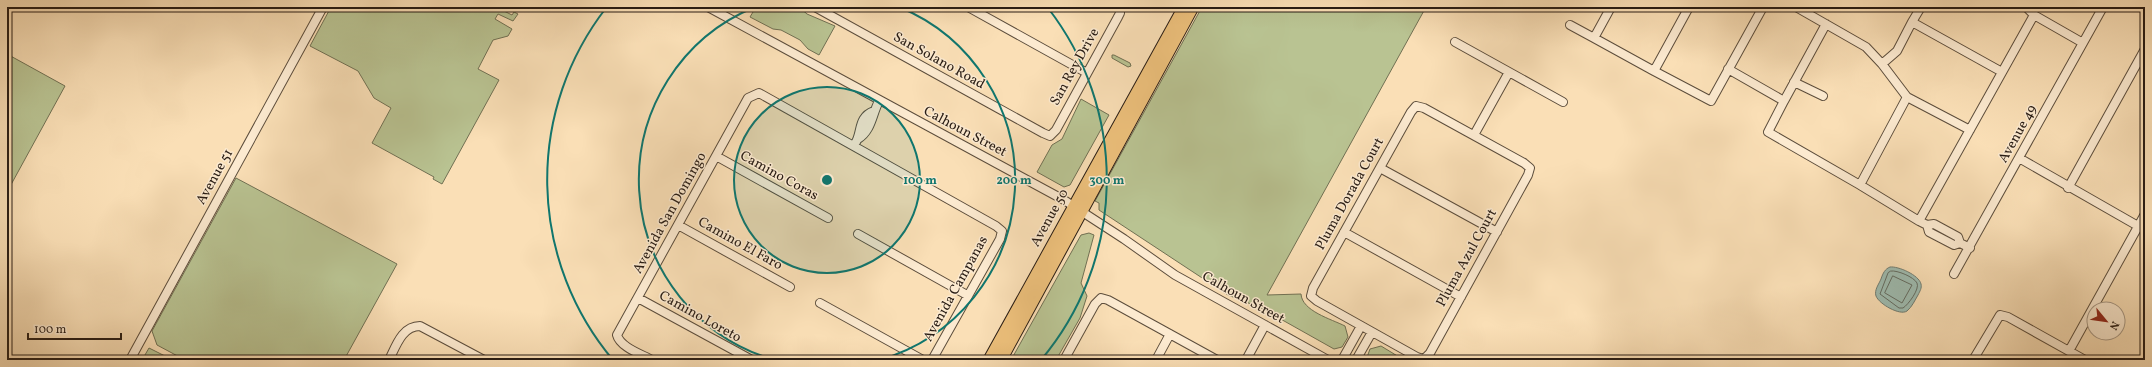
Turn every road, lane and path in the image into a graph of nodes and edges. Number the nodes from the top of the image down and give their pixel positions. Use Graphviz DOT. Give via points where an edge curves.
graph roads {
  1 [pos="323,7"];
  2 [pos="708,7"];
  3 [pos="815,7"];
  4 [pos="968,7"];
  5 [pos="1184,7"];
  6 [pos="1193,7"];
  7 [pos="1611,7"];
  8 [pos="1689,7"];
  9 [pos="1763,7"];
  10 [pos="1796,7"];
  11 [pos="1921,7"];
  12 [pos="2026,7"];
  13 [pos="2103,7"];
  14 [pos="1120,8"];
  15 [pos="2034,15"];
  16 [pos="1912,22"];
  17 [pos="1826,24"];
  18 [pos="1570,25"];
  19 [pos="1594,38"];
  20 [pos="1456,42"];
  21 [pos="2083,43"];
  22 [pos="2145,49"];
  23 [pos="1882,64"];
  24 [pos="1728,69"];
  25 [pos="1654,71"];
  26 [pos="1509,72"];
  27 [pos="2002,72"];
  28 [pos="1087,73"];
  29 [pos="1794,82"];
  30 [pos="1823,96"];
  31 [pos="1907,97"];
  32 [pos="879,101"];
  33 [pos="1784,101"];
  34 [pos="1563,102"];
  35 [pos="1970,130"];
  36 [pos="1474,135"];
  37 [pos="1050,136"];
  38 [pos="856,142"];
  39 [pos="716,156"];
  40 [pos="2020,158"];
  41 [pos="1380,168"];
  42 [pos="1860,185"];
  43 [pos="2068,188"];
  44 [pos="1078,210"];
  45 [pos="2145,214"];
  46 [pos="828,218"];
  47 [pos="1919,221"];
  48 [pos="678,225"];
  49 [pos="1927,225"];
  50 [pos="2138,226"];
  51 [pos="1945,230"];
  52 [pos="1344,232"];
  53 [pos="1496,232"];
  54 [pos="858,234"];
  55 [pos="1940,238"];
  56 [pos="1960,243"];
  57 [pos="1970,248"];
  58 [pos="1954,274"];
  59 [pos="790,286"];
  60 [pos="968,295"];
  61 [pos="1461,297"];
  62 [pos="638,298"];
  63 [pos="820,303"];
  64 [pos="1265,325"];
  65 [pos="1361,326"];
  66 [pos="1372,332"];
  67 [pos="1170,334"];
  68 [pos="2069,351"];
  69 [pos="478,359"];
  70 [pos="750,359"];
  71 [pos="1424,359"];
  72 [pos="130,360"];
  73 [pos="389,360"];
  74 [pos="652,360"];
  75 [pos="923,360"];
  76 [pos="932,360"];
  77 [pos="989,360"];
  78 [pos="1001,360"];
  79 [pos="1064,360"];
  80 [pos="1156,360"];
  81 [pos="1217,360"];
  82 [pos="1246,360"];
  83 [pos="1328,360"];
  84 [pos="1342,360"];
  85 [pos="1356,360"];
  86 [pos="1973,360"];
  87 [pos="2086,360"];
  1 -- 72 [label="street, Avenue 51"];
  2 -- 32 [label="street, Calhoun Street"];
  3 -- 37 [label="street, San Solano Road"];
  4 -- 28 [label="street"];
  5 -- 44 [label="main road, Avenue 50"];
  6 -- 44 [label="main road, Avenue 50"];
  7 -- 19 [label="street"];
  8 -- 25 [label="street"];
  9 -- 24 [label="street"];
  10 -- 17 [label="street"];
  11 -- 16 [label="street"];
  12 -- 15 [label="street"];
  13 -- 21 [label="street, Avenue 49"];
  14 -- 28 [label="street, San Rey Drive" via="1118,17"];
  15 -- 21 [label="street"];
  15 -- 27 [label="street"];
  16 -- 23 [label="street" via="1897,51"];
  16 -- 27 [label="street"];
  17 -- 23 [label="street" via="1866,47"];
  17 -- 29 [label="street"];
  18 -- 19 [label="street"];
  19 -- 25 [label="street"];
  20 -- 26 [label="street"];
  21 -- 40 [label="street, Avenue 49"];
  22 -- 43 [label="street"];
  23 -- 31 [label="street"];
  24 -- 25 [label="street" via="1711,101"];
  24 -- 33 [label="street"];
  26 -- 34 [label="street"];
  26 -- 36 [label="street"];
  27 -- 35 [label="street"];
  28 -- 37 [label="street, San Rey Drive" via="1056,130"];
  29 -- 30 [label="street"];
  29 -- 33 [label="street"];
  31 -- 35 [label="street"];
  31 -- 42 [label="street"];
  32 -- 38 [label="street" via="874,117"];
  32 -- 44 [label="street, Calhoun Street"];
  33 -- 42 [label="street" via="1768,132"];
  35 -- 47 [label="street"];
  36 -- 41 [label="street, Pluma Dorada Court" via="1416,106"];
  36 -- 53 [label="street, Pluma Azul Court" via="1530,168"];
  38 -- 39 [label="street, Avenida San Domingo" via="759,93 748,98"];
  38 -- 60 [label="street, Avenida Campanas" via="1002,231"];
  39 -- 46 [label="street, Camino Coras"];
  39 -- 48 [label="street, Avenida San Domingo"];
  40 -- 43 [label="street"];
  40 -- 57 [label="street, Avenue 49"];
  41 -- 52 [label="street, Pluma Dorada Court"];
  41 -- 53 [label="street"];
  42 -- 47 [label="street"];
  43 -- 50 [label="street"];
  44 -- 64 [label="street, Calhoun Street" via="1175,276"];
  44 -- 77 [label="main road, Avenue 50"];
  44 -- 78 [label="main road, Avenue 50"];
  45 -- 50 [label="street"];
  47 -- 49 [label="street"];
  48 -- 59 [label="street, Camino El Faro"];
  48 -- 62 [label="street, Avenida San Domingo"];
  49 -- 51 [label="street" via="1934,224"];
  49 -- 55 [label="street" via="1929,232"];
  50 -- 68 [label="street"];
  51 -- 55 [label="street"];
  51 -- 56 [label="street" via="1958,237"];
  52 -- 61 [label="street"];
  52 -- 65 [label="street, Pluma Dorada Court" via="1311,296"];
  53 -- 61 [label="street, Pluma Azul Court"];
  54 -- 60 [label="street"];
  55 -- 56 [label="street" via="1954,245"];
  56 -- 57 [label="street"];
  57 -- 58 [label="street, Avenue 49"];
  60 -- 76 [label="street, Avenida Campanas"];
  61 -- 71 [label="street, Pluma Azul Court" via="1430,353"];
  62 -- 70 [label="street, Camino Loreto"];
  62 -- 74 [label="street, Avenida San Domingo" via="618,335 619,340"];
  63 -- 75 [label="street"];
  64 -- 82 [label="street"];
  64 -- 83 [label="street, Calhoun Street"];
  65 -- 66 [label="street"];
  65 -- 84 [label="street"];
  66 -- 71 [label="street"];
  66 -- 85 [label="street"];
  67 -- 79 [label="street" via="1101,298 1095,304"];
  67 -- 80 [label="street"];
  67 -- 81 [label="street"];
  68 -- 86 [label="street" via="2000,314"];
  68 -- 87 [label="street"];
  69 -- 73 [label="street" via="424,327 415,326 405,330"];
}
